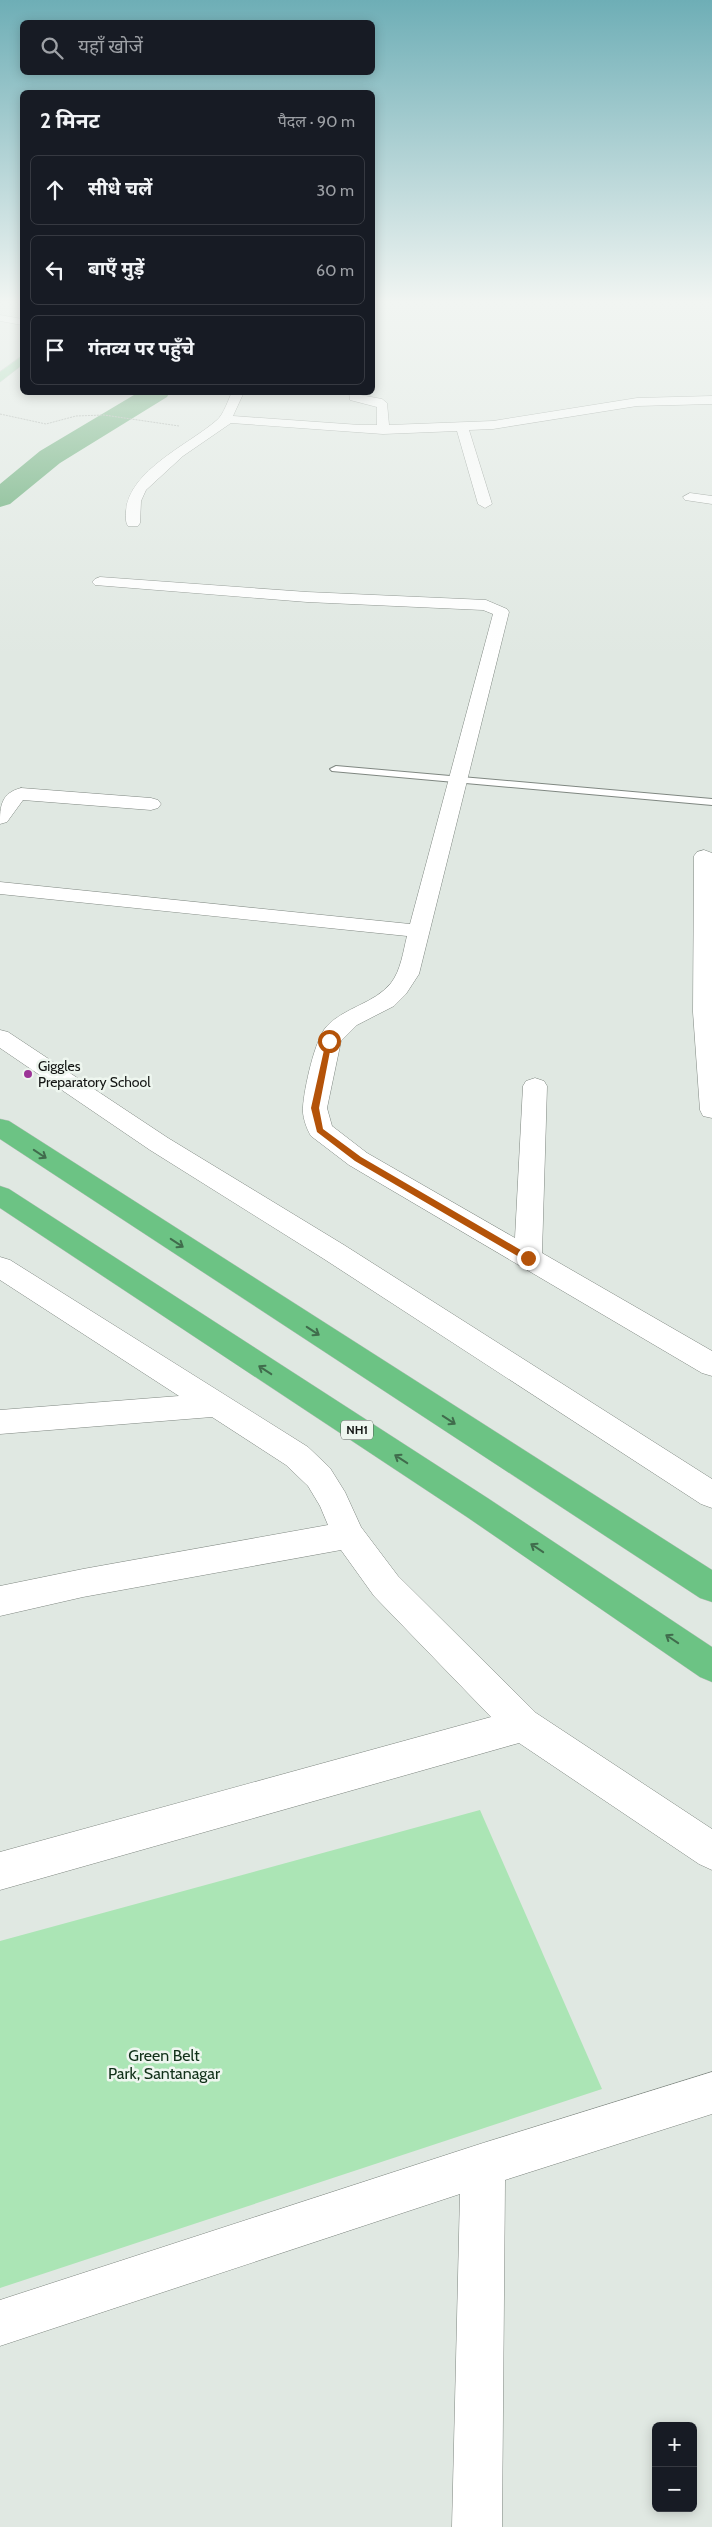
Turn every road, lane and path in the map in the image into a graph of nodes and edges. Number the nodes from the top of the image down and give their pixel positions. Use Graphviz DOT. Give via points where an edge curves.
graph roads {
  1 [pos="32,421"];
  2 [pos="58,421"];
  3 [pos="141,421"];
  4 [pos="224,421"];
  5 [pos="277,421"];
  6 [pos="383,421"];
  7 [pos="524,421"];
  8 [pos="160,424"];
  9 [pos="462,428"];
  10 [pos="383,430"];
  11 [pos="690,497"];
  12 [pos="712,500"];
  13 [pos="485,504"];
  14 [pos="133,522"];
  15 [pos="100,582"];
  16 [pos="336,769"];
  17 [pos="459,781"];
  18 [pos="712,802"];
  19 [pos="151,804"];
  20 [pos="0,818"];
  21 [pos="704,856"];
  22 [pos="0,888"];
  23 [pos="420,931"];
  24 [pos="0,1038"];
  25 [pos="535,1086"];
  26 [pos="712,1110"];
  27 [pos="0,1127"];
  28 [pos="0,1195"];
  29 [pos="528,1258"];
  30 [pos="0,1267"];
  31 [pos="712,1365"];
  32 [pos="214,1406"];
  33 [pos="0,1422"];
  34 [pos="712,1495"];
  35 [pos="348,1535"];
  36 [pos="712,1588"];
  37 [pos="0,1602"];
  38 [pos="712,1666"];
  39 [pos="523,1725"];
  40 [pos="712,1851"];
  41 [pos="0,1871"];
  42 [pos="712,2093"];
  43 [pos="483,2165"];
  44 [pos="0,2323"];
  45 [pos="477,2527"];
  1 -- 2 [label="path" via="46,424"];
  3 -- 8 [label="path"];
  4 -- 14 [label="street" via="142,485 134,502"];
  5 -- 10 [label="street"];
  6 -- 10 [label="street"];
  7 -- 9 [label="street"];
  9 -- 10 [label="street"];
  9 -- 13 [label="street"];
  11 -- 12 [label="street"];
  15 -- 17 [label="street" via="495,608 502,616"];
  16 -- 17 [label="lane"];
  17 -- 18 [label="lane"];
  17 -- 23 [label="street"];
  19 -- 20 [label="street" via="21,794"];
  21 -- 26 [label="street" via="705,1012"];
  22 -- 23 [label="street"];
  23 -- 29 [label="street" via="408,974 398,989 386,1001 349,1020 335,1031 329,1041 315,1108 320,1130 358,1159"];
  24 -- 34 [label="street" via="159,1144 334,1252"];
  25 -- 29 [label="street"];
  27 -- 36 [label="highway, one-way"];
  38 -- 28 [label="highway, NH1, one-way" via="478,1508"];
  29 -- 31 [label="street"];
  30 -- 32 [label="street"];
  32 -- 33 [label="street"];
  32 -- 35 [label="street" via="297,1456 319,1477 334,1501"];
  35 -- 37 [label="street" via="83,1583"];
  35 -- 39 [label="street" via="386,1586"];
  39 -- 40 [label="street"];
  39 -- 41 [label="street"];
  42 -- 43 [label="street"];
  43 -- 44 [label="street"];
  43 -- 45 [label="street"];
}
